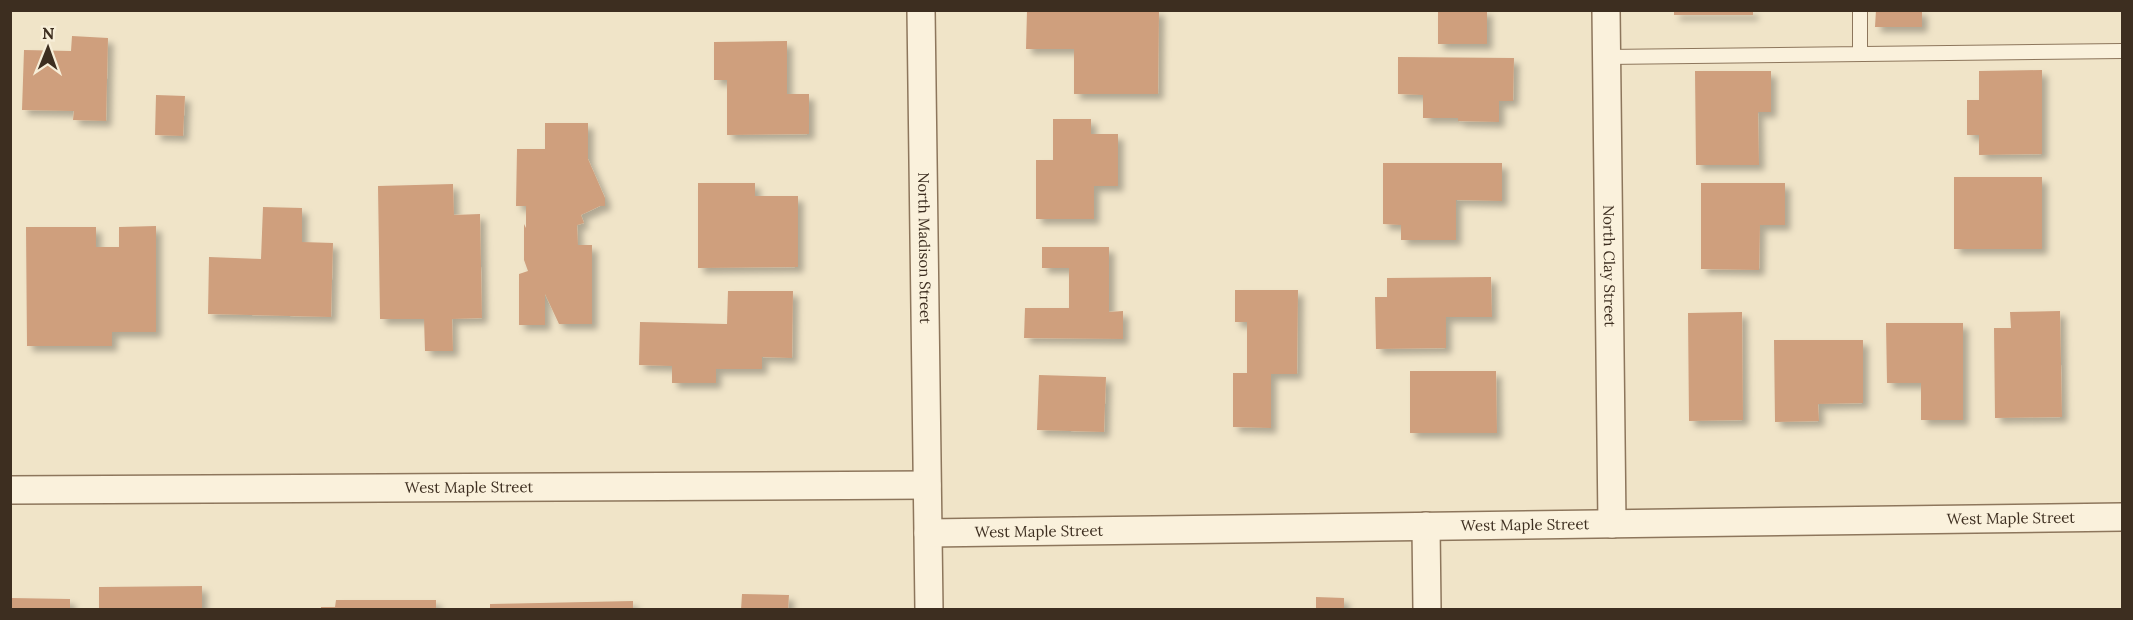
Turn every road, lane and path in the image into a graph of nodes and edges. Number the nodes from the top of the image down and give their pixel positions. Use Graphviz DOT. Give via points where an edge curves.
graph roads {
  1 [pos="921,10"];
  2 [pos="1606,10"];
  3 [pos="1860,10"];
  4 [pos="2122,51"];
  5 [pos="1860,54"];
  6 [pos="1606,57"];
  7 [pos="927,485"];
  8 [pos="10,490"];
  9 [pos="2122,518"];
  10 [pos="1612,524"];
  11 [pos="1426,526"];
  12 [pos="928,533"];
  13 [pos="929,609"];
  14 [pos="1427,609"];
  1 -- 7 [label="street, North Madison Street"];
  2 -- 6 [label="street, North Clay Street"];
  3 -- 5 [label="lane"];
  4 -- 5 [label="lane"];
  5 -- 6 [label="lane"];
  6 -- 10 [label="street, North Clay Street"];
  7 -- 8 [label="street, West Maple Street"];
  7 -- 12 [label="street, North Madison Street"];
  9 -- 10 [label="street, West Maple Street"];
  10 -- 11 [label="street, West Maple Street"];
  11 -- 12 [label="street, West Maple Street"];
  11 -- 14 [label="street"];
  12 -- 13 [label="street"];
}
